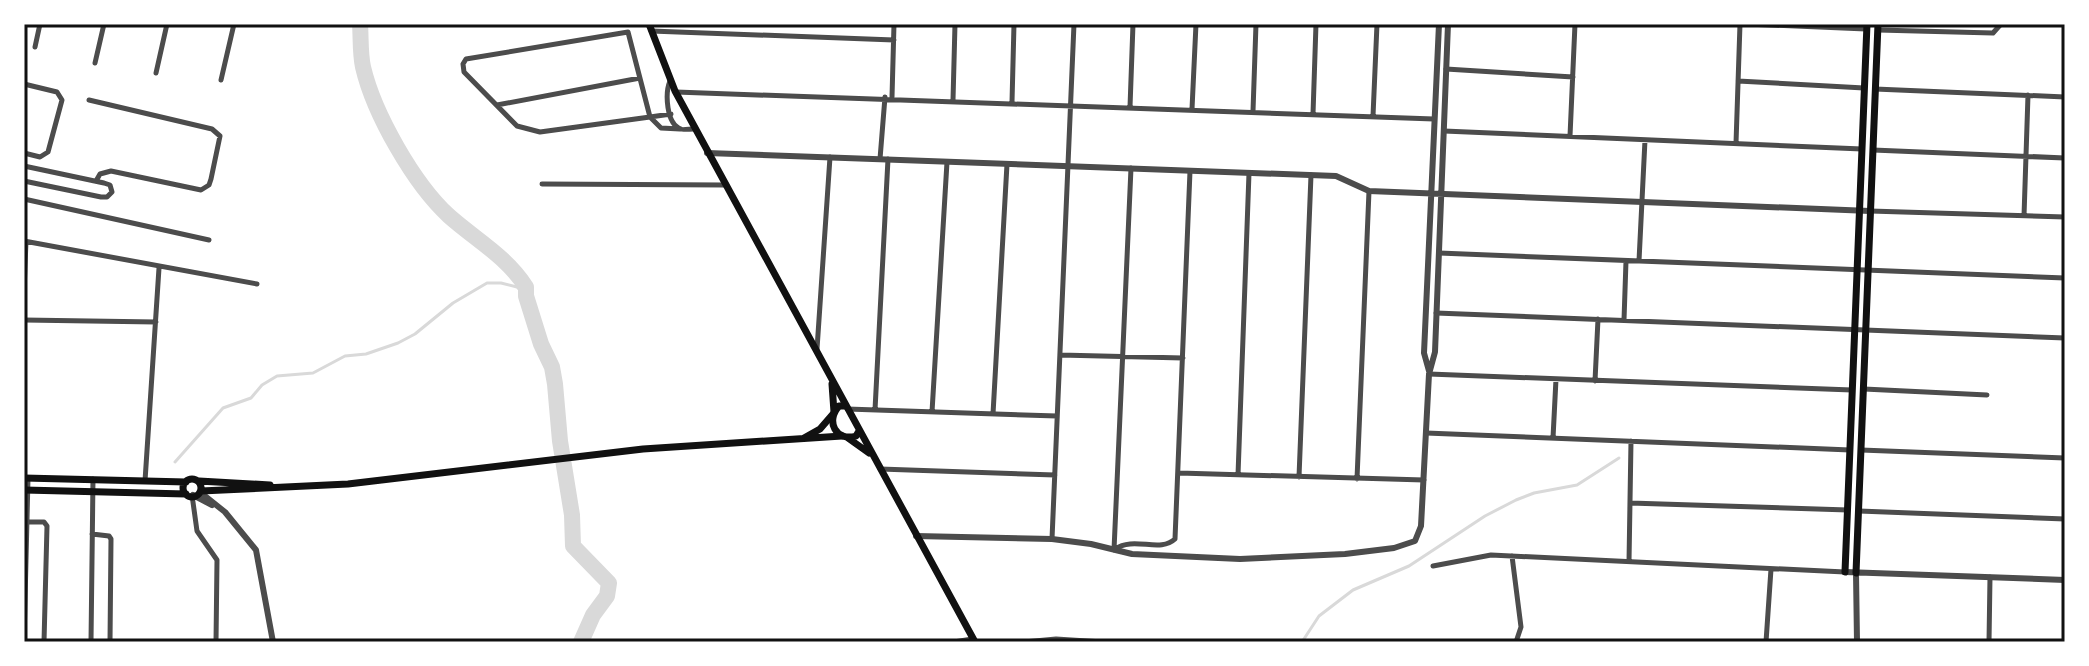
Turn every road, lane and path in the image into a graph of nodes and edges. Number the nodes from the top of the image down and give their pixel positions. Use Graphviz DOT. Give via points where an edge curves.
graph roads {
  1 [pos="40,24"];
  2 [pos="104,24"];
  3 [pos="167,24"];
  4 [pos="234,24"];
  5 [pos="894,24"];
  6 [pos="955,24"];
  7 [pos="1014,24"];
  8 [pos="1074,24"];
  9 [pos="1133,24"];
  10 [pos="1196,24"];
  11 [pos="1256,24"];
  12 [pos="1316,24"];
  13 [pos="1377,24"];
  14 [pos="1439,24"];
  15 [pos="1448,24"];
  16 [pos="1575,24"];
  17 [pos="1740,24"];
  18 [pos="1747,24"];
  19 [pos="2001,24"];
  20 [pos="1866,26"];
  21 [pos="650,27"];
  22 [pos="1878,27"];
  23 [pos="894,40"];
  24 [pos="35,47"];
  25 [pos="95,63"];
  26 [pos="1446,69"];
  27 [pos="156,73"];
  28 [pos="1573,77"];
  29 [pos="640,78"];
  30 [pos="221,80"];
  31 [pos="670,81"];
  32 [pos="1738,81"];
  33 [pos="24,84"];
  34 [pos="1864,88"];
  35 [pos="1875,89"];
  36 [pos="675,91"];
  37 [pos="2028,95"];
  38 [pos="888,97"];
  39 [pos="2065,97"];
  40 [pos="89,100"];
  41 [pos="953,100"];
  42 [pos="1012,102"];
  43 [pos="1070,104"];
  44 [pos="497,105"];
  45 [pos="1130,107"];
  46 [pos="1192,109"];
  47 [pos="1253,111"];
  48 [pos="671,114"];
  49 [pos="1313,114"];
  50 [pos="1373,116"];
  51 [pos="650,117"];
  52 [pos="1434,119"];
  53 [pos="680,129"];
  54 [pos="695,129"];
  55 [pos="1444,131"];
  56 [pos="1570,136"];
  57 [pos="1645,140"];
  58 [pos="1736,143"];
  59 [pos="1862,149"];
  60 [pos="1873,150"];
  61 [pos="24,153"];
  62 [pos="707,153"];
  63 [pos="2026,156"];
  64 [pos="830,157"];
  65 [pos="2065,158"];
  66 [pos="884,159"];
  67 [pos="947,162"];
  68 [pos="1007,164"];
  69 [pos="24,166"];
  70 [pos="1068,166"];
  71 [pos="1131,168"];
  72 [pos="1190,171"];
  73 [pos="1249,173"];
  74 [pos="1311,175"];
  75 [pos="24,181"];
  76 [pos="96,181"];
  77 [pos="542,184"];
  78 [pos="724,185"];
  79 [pos="1369,191"];
  80 [pos="1431,192"];
  81 [pos="1441,192"];
  82 [pos="24,199"];
  83 [pos="1643,201"];
  84 [pos="1859,211"];
  85 [pos="1870,211"];
  86 [pos="2024,216"];
  87 [pos="2065,217"];
  88 [pos="209,240"];
  89 [pos="25,241"];
  90 [pos="1439,253"];
  91 [pos="1626,261"];
  92 [pos="1639,261"];
  93 [pos="159,268"];
  94 [pos="1857,271"];
  95 [pos="1868,271"];
  96 [pos="2065,278"];
  97 [pos="257,284"];
  98 [pos="24,292"];
  99 [pos="1436,313"];
  100 [pos="1598,319"];
  101 [pos="24,320"];
  102 [pos="1624,320"];
  103 [pos="156,322"];
  104 [pos="1855,329"];
  105 [pos="1866,330"];
  106 [pos="2065,338"];
  107 [pos="817,354"];
  108 [pos="1060,355"];
  109 [pos="1123,356"];
  110 [pos="1183,358"];
  111 [pos="1429,374"];
  112 [pos="830,378"];
  113 [pos="1556,379"];
  114 [pos="1595,381"];
  115 [pos="1864,389"];
  116 [pos="1852,390"];
  117 [pos="1987,395"];
  118 [pos="846,408"];
  119 [pos="875,410"];
  120 [pos="932,412"];
  121 [pos="833,413"];
  122 [pos="993,414"];
  123 [pos="1057,416"];
  124 [pos="859,431"];
  125 [pos="1426,433"];
  126 [pos="845,437"];
  127 [pos="1553,438"];
  128 [pos="798,440"];
  129 [pos="1631,441"];
  130 [pos="1850,450"];
  131 [pos="1861,450"];
  132 [pos="873,457"];
  133 [pos="2065,458"];
  134 [pos="880,469"];
  135 [pos="1179,473"];
  136 [pos="1055,475"];
  137 [pos="1238,475"];
  138 [pos="1299,477"];
  139 [pos="26,478"];
  140 [pos="93,479"];
  141 [pos="1357,479"];
  142 [pos="1424,480"];
  143 [pos="145,481"];
  144 [pos="199,481"];
  145 [pos="186,482"];
  146 [pos="300,487"];
  147 [pos="26,490"];
  148 [pos="93,492"];
  149 [pos="194,493"];
  150 [pos="1630,503"];
  151 [pos="1848,510"];
  152 [pos="1859,511"];
  153 [pos="2065,519"];
  154 [pos="28,522"];
  155 [pos="92,534"];
  156 [pos="916,536"];
  157 [pos="1052,539"];
  158 [pos="1114,550"];
  159 [pos="1512,556"];
  160 [pos="1629,562"];
  161 [pos="1433,566"];
  162 [pos="1771,569"];
  163 [pos="1845,572"];
  164 [pos="1856,573"];
  165 [pos="1990,577"];
  166 [pos="2065,580"];
  167 [pos="974,640"];
  168 [pos="24,642"];
  169 [pos="44,642"];
  170 [pos="91,642"];
  171 [pos="110,642"];
  172 [pos="216,642"];
  173 [pos="273,642"];
  174 [pos="954,642"];
  175 [pos="1024,642"];
  176 [pos="1103,642"];
  177 [pos="1516,642"];
  178 [pos="1766,642"];
  179 [pos="1857,642"];
  180 [pos="1989,642"];
  1 -- 24 [label="street"];
  2 -- 25 [label="street"];
  3 -- 27 [label="street"];
  4 -- 30 [label="street"];
  5 -- 23 [label="street"];
  6 -- 41 [label="street"];
  7 -- 42 [label="street"];
  8 -- 43 [label="street"];
  9 -- 45 [label="street"];
  10 -- 46 [label="street"];
  11 -- 47 [label="street"];
  12 -- 49 [label="street"];
  13 -- 50 [label="street"];
  14 -- 52 [label="street"];
  15 -- 26 [label="street"];
  16 -- 28 [label="street"];
  17 -- 32 [label="street"];
  18 -- 20 [label="street"];
  19 -- 22 [label="street" via="1993,33"];
  20 -- 34 [label="main road"];
  21 -- 23 [label="street"];
  21 -- 31 [label="main road"];
  22 -- 35 [label="main road"];
  23 -- 38 [label="street"];
  26 -- 28 [label="street"];
  26 -- 55 [label="street"];
  28 -- 56 [label="street"];
  29 -- 44 [label="street"];
  29 -- 44 [label="street" via="631,34 625,31 466,59 464,72"];
  29 -- 51 [label="street"];
  31 -- 36 [label="main road"];
  31 -- 48 [label="street" via="665,99"];
  32 -- 34 [label="street"];
  32 -- 58 [label="street"];
  33 -- 61 [label="street" via="57,92 62,100 48,152 40,157"];
  34 -- 59 [label="main road"];
  35 -- 37 [label="street"];
  35 -- 60 [label="main road"];
  36 -- 38 [label="street"];
  36 -- 54 [label="main road"];
  37 -- 39 [label="street"];
  37 -- 63 [label="street"];
  38 -- 41 [label="street"];
  38 -- 66 [label="street"];
  40 -- 76 [label="street" via="212,129 220,136 209,185 201,190 111,171"];
  41 -- 42 [label="street"];
  42 -- 43 [label="street"];
  43 -- 45 [label="street"];
  43 -- 70 [label="street"];
  44 -- 51 [label="street" via="517,126 540,132"];
  45 -- 46 [label="street"];
  46 -- 47 [label="street"];
  47 -- 49 [label="street"];
  48 -- 51 [label="street"];
  48 -- 53 [label="street"];
  49 -- 50 [label="street"];
  50 -- 52 [label="street"];
  51 -- 53 [label="street" via="661,128"];
  52 -- 80 [label="street"];
  53 -- 54 [label="street"];
  54 -- 62 [label="main road"];
  55 -- 56 [label="street"];
  55 -- 81 [label="street"];
  56 -- 57 [label="street"];
  57 -- 58 [label="street"];
  57 -- 83 [label="street"];
  58 -- 59 [label="street"];
  59 -- 84 [label="main road"];
  60 -- 63 [label="street"];
  60 -- 85 [label="main road"];
  62 -- 64 [label="street"];
  62 -- 78 [label="main road"];
  63 -- 65 [label="street"];
  63 -- 86 [label="street"];
  64 -- 66 [label="street"];
  64 -- 107 [label="street"];
  66 -- 67 [label="street"];
  66 -- 119 [label="street"];
  67 -- 68 [label="street"];
  67 -- 120 [label="street"];
  68 -- 70 [label="street"];
  68 -- 122 [label="street"];
  69 -- 76 [label="street"];
  70 -- 71 [label="street"];
  70 -- 108 [label="street"];
  71 -- 72 [label="street"];
  71 -- 109 [label="street"];
  72 -- 73 [label="street"];
  72 -- 110 [label="street"];
  73 -- 74 [label="street"];
  73 -- 137 [label="street"];
  74 -- 79 [label="street" via="1343,177"];
  74 -- 138 [label="street"];
  75 -- 76 [label="street" via="110,195 110,185"];
  77 -- 78 [label="street"];
  78 -- 107 [label="main road"];
  79 -- 80 [label="street"];
  79 -- 141 [label="street"];
  80 -- 81 [label="street"];
  80 -- 111 [label="street" via="1424,353"];
  81 -- 83 [label="street"];
  81 -- 90 [label="street"];
  82 -- 88 [label="street"];
  83 -- 84 [label="street"];
  83 -- 92 [label="street"];
  84 -- 85 [label="street"];
  84 -- 94 [label="main road"];
  85 -- 86 [label="street"];
  85 -- 95 [label="main road"];
  86 -- 87 [label="street"];
  89 -- 93 [label="street"];
  89 -- 98 [label="street"];
  90 -- 91 [label="street"];
  90 -- 99 [label="street"];
  91 -- 92 [label="street"];
  91 -- 102 [label="street"];
  92 -- 94 [label="street"];
  93 -- 97 [label="street"];
  93 -- 103 [label="street"];
  94 -- 95 [label="street"];
  94 -- 104 [label="main road"];
  95 -- 96 [label="street"];
  95 -- 105 [label="main road"];
  99 -- 100 [label="street"];
  99 -- 111 [label="street"];
  100 -- 102 [label="street"];
  100 -- 114 [label="street"];
  101 -- 103 [label="street"];
  102 -- 104 [label="street"];
  103 -- 143 [label="street"];
  104 -- 105 [label="street"];
  104 -- 116 [label="main road"];
  105 -- 106 [label="street"];
  105 -- 115 [label="main road"];
  107 -- 112 [label="main road"];
  108 -- 109 [label="street"];
  108 -- 123 [label="street"];
  109 -- 110 [label="street"];
  109 -- 158 [label="street"];
  110 -- 135 [label="street"];
  111 -- 113 [label="street"];
  111 -- 125 [label="street"];
  112 -- 118 [label="main road"];
  112 -- 121 [label="main road"];
  113 -- 114 [label="street"];
  113 -- 127 [label="street"];
  114 -- 116 [label="street"];
  115 -- 117 [label="street"];
  115 -- 131 [label="main road"];
  116 -- 130 [label="main road"];
  118 -- 119 [label="street"];
  118 -- 121 [label="main road" via="839,406"];
  118 -- 124 [label="main road"];
  119 -- 120 [label="street"];
  120 -- 122 [label="street"];
  121 -- 126 [label="main road" via="834,428"];
  121 -- 128 [label="main road" via="820,429"];
  122 -- 123 [label="street"];
  123 -- 136 [label="street"];
  124 -- 126 [label="main road"];
  124 -- 132 [label="main road"];
  125 -- 127 [label="street"];
  125 -- 142 [label="street"];
  126 -- 128 [label="main road"];
  126 -- 132 [label="main road"];
  127 -- 129 [label="street"];
  128 -- 146 [label="main road" via="643,449"];
  129 -- 130 [label="street"];
  129 -- 150 [label="street"];
  130 -- 151 [label="main road"];
  131 -- 133 [label="street"];
  131 -- 152 [label="main road"];
  132 -- 134 [label="main road"];
  134 -- 136 [label="street"];
  134 -- 156 [label="main road"];
  135 -- 137 [label="street"];
  135 -- 158 [label="street" via="1172,543 1127,543"];
  136 -- 157 [label="street"];
  137 -- 138 [label="street"];
  138 -- 141 [label="street"];
  139 -- 140 [label="main road"];
  139 -- 147 [label="street"];
  140 -- 143 [label="main road"];
  140 -- 148 [label="street"];
  141 -- 142 [label="street"];
  142 -- 158 [label="street" via="1418,537 1394,548 1240,559"];
  143 -- 145 [label="main road"];
  144 -- 145 [label="main road"];
  144 -- 146 [label="main road"];
  144 -- 149 [label="main road"];
  145 -- 149 [label="main road" via="182,488"];
  146 -- 149 [label="main road"];
  147 -- 148 [label="main road"];
  147 -- 154 [label="street"];
  148 -- 149 [label="main road"];
  148 -- 155 [label="street"];
  149 -- 172 [label="street" via="197,531 217,560"];
  149 -- 173 [label="street" via="225,512 256,550"];
  150 -- 151 [label="street"];
  150 -- 160 [label="street"];
  151 -- 163 [label="main road"];
  152 -- 153 [label="street"];
  152 -- 164 [label="main road"];
  154 -- 168 [label="street"];
  154 -- 169 [label="street" via="47,526"];
  155 -- 170 [label="street"];
  155 -- 171 [label="street" via="111,539"];
  156 -- 157 [label="street"];
  156 -- 167 [label="main road"];
  157 -- 158 [label="street"];
  159 -- 160 [label="street"];
  159 -- 161 [label="street"];
  159 -- 177 [label="street" via="1521,627"];
  160 -- 162 [label="street"];
  162 -- 163 [label="street"];
  162 -- 178 [label="street"];
  163 -- 164 [label="street"];
  164 -- 165 [label="street"];
  164 -- 179 [label="street"];
  165 -- 166 [label="street"];
  165 -- 180 [label="street"];
  167 -- 174 [label="street"];
  175 -- 176 [label="street"];
}
